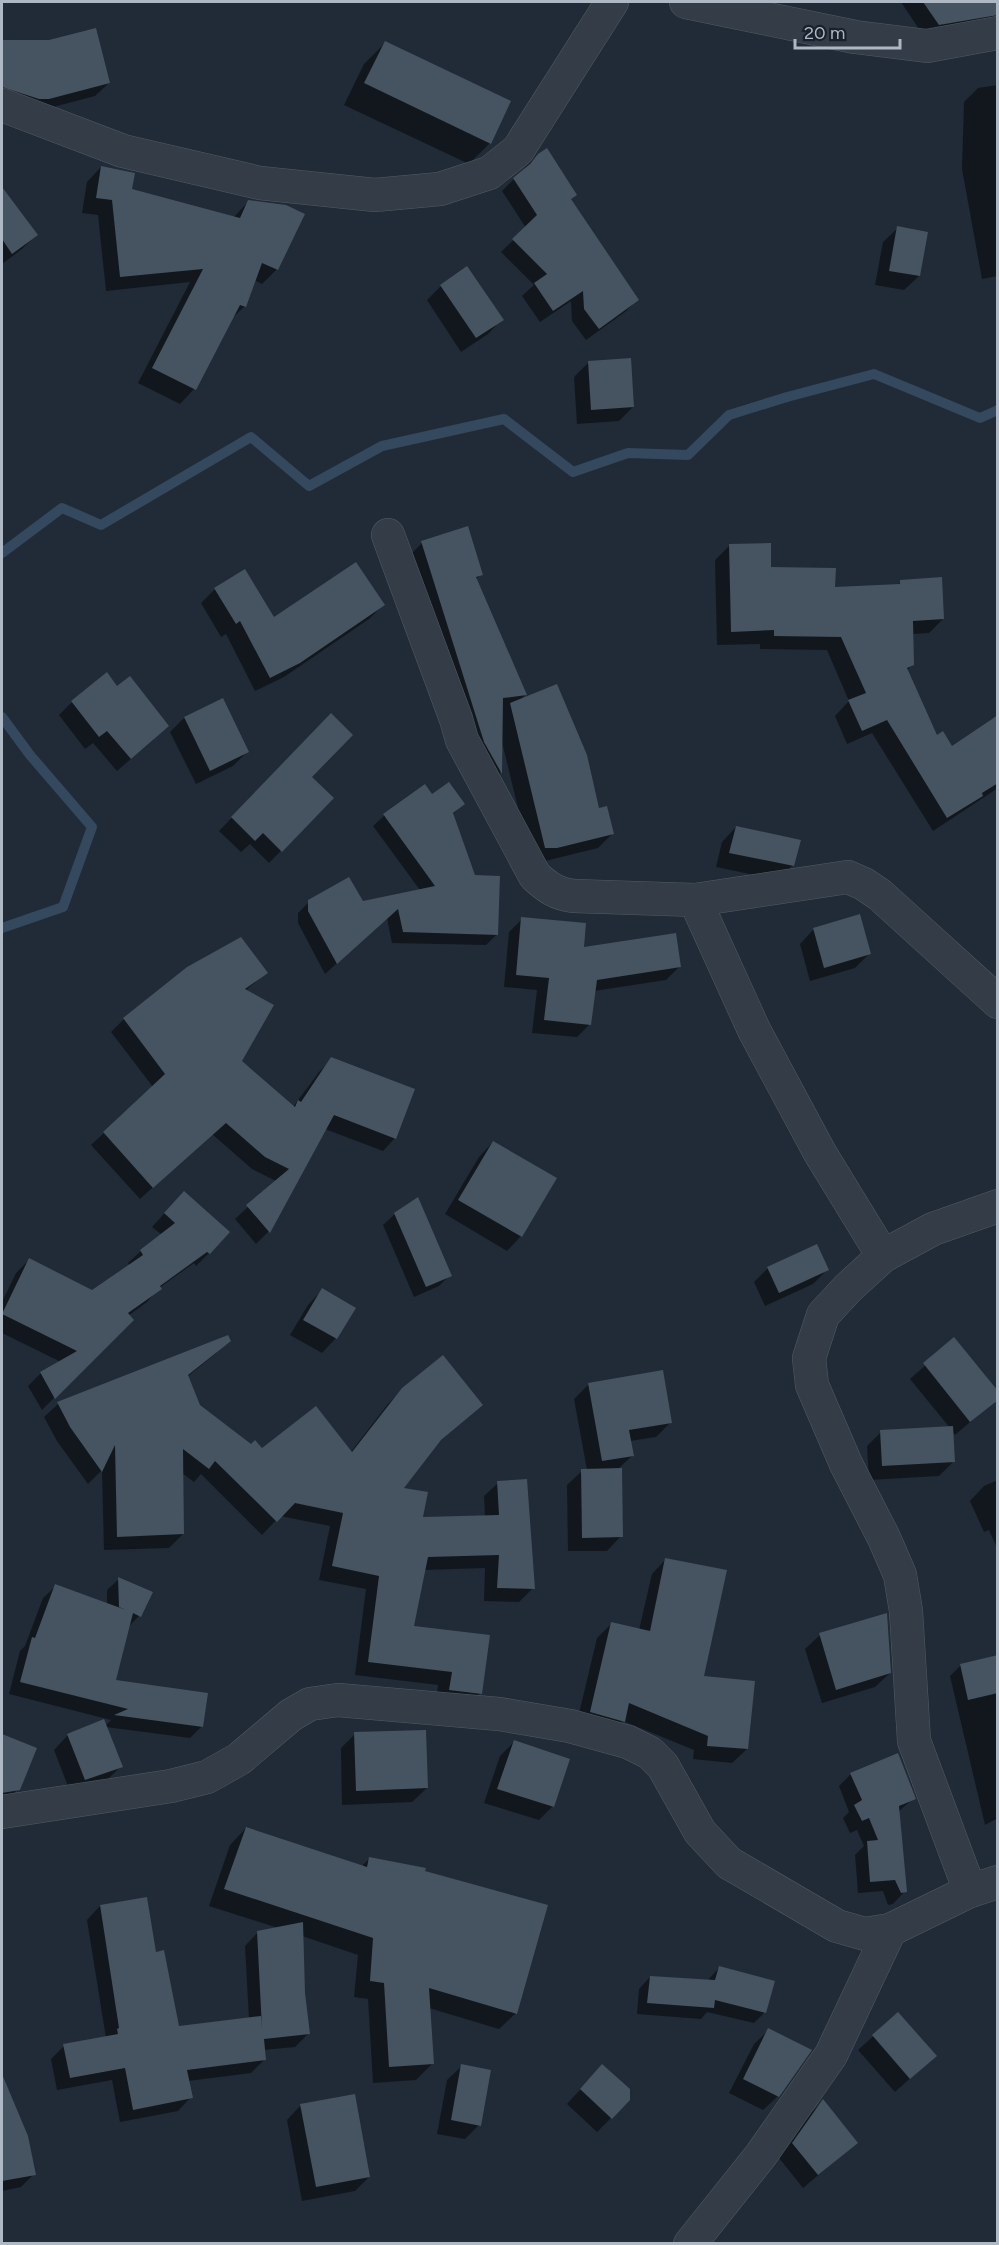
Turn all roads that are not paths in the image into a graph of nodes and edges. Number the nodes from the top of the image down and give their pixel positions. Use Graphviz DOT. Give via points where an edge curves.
graph roads {
  1 [pos="612,2"];
  2 [pos="686,2"];
  3 [pos="998,33"];
  4 [pos="2,105"];
  5 [pos="388,534"];
  6 [pos="695,900"];
  7 [pos="998,1002"];
  8 [pos="998,1206"];
  9 [pos="884,1256"];
  10 [pos="2,1812"];
  11 [pos="984,1887"];
  12 [pos="890,1930"];
  13 [pos="690,2244"];
  1 -- 4 [label="street" via="518,150 489,173 440,189 375,195 260,183 123,151"];
  2 -- 3 [label="street" via="855,37 927,46"];
  5 -- 6 [label="street" via="462,740 535,876 560,894"];
  6 -- 7 [label="street" via="848,877 880,895"];
  6 -- 9 [label="street" via="754,1030 820,1153"];
  8 -- 9 [label="street" via="933,1229"];
  9 -- 11 [label="street" via="823,1315 809,1358 812,1385 900,1575 914,1741"];
  10 -- 12 [label="street" via="207,1777 238,1759 310,1704 338,1700 499,1714 570,1726 628,1742 650,1753 663,1766 700,1832 729,1863 837,1926 865,1934"];
  11 -- 12 [label="street"];
  12 -- 13 [label="street" via="831,2055 761,2155"];
}
